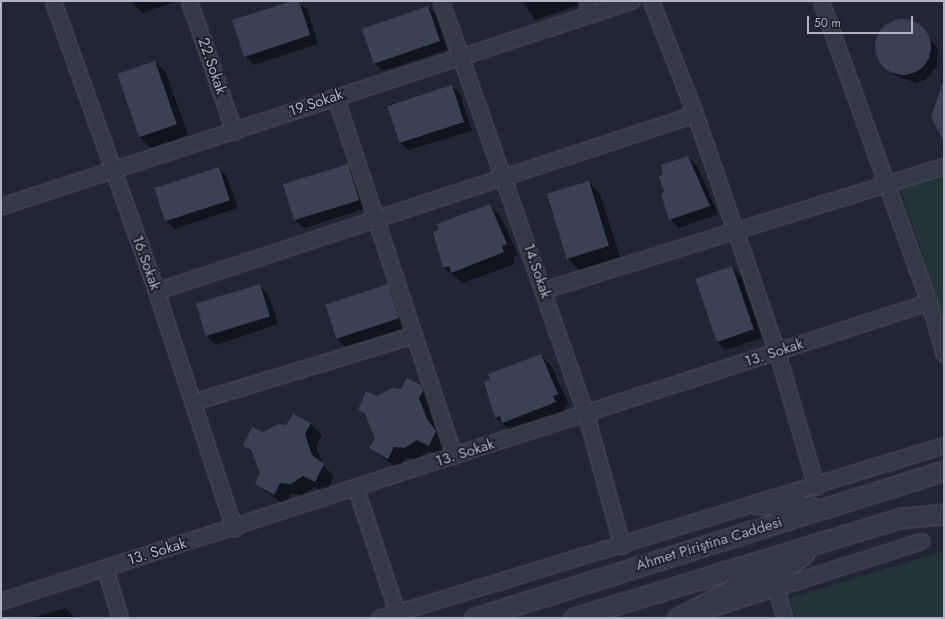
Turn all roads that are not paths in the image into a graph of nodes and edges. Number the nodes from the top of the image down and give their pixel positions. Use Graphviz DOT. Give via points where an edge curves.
graph roads {
  1 [pos="53,1"];
  2 [pos="190,1"];
  3 [pos="441,1"];
  4 [pos="631,1"];
  5 [pos="650,1"];
  6 [pos="821,1"];
  7 [pos="589,8"];
  8 [pos="460,55"];
  9 [pos="335,96"];
  10 [pos="695,114"];
  11 [pos="234,130"];
  12 [pos="944,166"];
  13 [pos="113,170"];
  14 [pos="504,175"];
  15 [pos="886,182"];
  16 [pos="1,206"];
  17 [pos="374,218"];
  18 [pos="734,228"];
  19 [pos="543,290"];
  20 [pos="156,291"];
  21 [pos="929,302"];
  22 [pos="413,335"];
  23 [pos="778,352"];
  24 [pos="944,354"];
  25 [pos="193,402"];
  26 [pos="586,415"];
  27 [pos="944,445"];
  28 [pos="454,456"];
  29 [pos="944,471"];
  30 [pos="816,486"];
  31 [pos="356,488"];
  32 [pos="756,504"];
  33 [pos="834,505"];
  34 [pos="944,514"];
  35 [pos="922,516"];
  36 [pos="944,524"];
  37 [pos="234,528"];
  38 [pos="921,541"];
  39 [pos="818,544"];
  40 [pos="622,546"];
  41 [pos="105,568"];
  42 [pos="776,589"];
  43 [pos="1,601"];
  44 [pos="397,612"];
  45 [pos="120,618"];
  46 [pos="379,618"];
  47 [pos="474,618"];
  48 [pos="573,618"];
  49 [pos="678,618"];
  50 [pos="785,618"];
  1 -- 13 [label="street, 16.Sokak"];
  2 -- 11 [label="street, 22.Sokak"];
  3 -- 8 [label="street, 14.Sokak"];
  4 -- 7 [label="street, 19.Sokak"];
  5 -- 10 [label="street"];
  6 -- 15 [label="street"];
  7 -- 8 [label="street, 19.Sokak"];
  8 -- 9 [label="street, 19.Sokak"];
  8 -- 14 [label="street, 14.Sokak"];
  9 -- 11 [label="street, 19.Sokak"];
  9 -- 17 [label="street"];
  10 -- 14 [label="street"];
  10 -- 18 [label="street"];
  11 -- 13 [label="street, 19.Sokak"];
  12 -- 15 [label="street"];
  13 -- 16 [label="street, 19.Sokak"];
  13 -- 20 [label="street, 16.Sokak"];
  14 -- 17 [label="street"];
  14 -- 19 [label="street, 14.Sokak"];
  15 -- 18 [label="street"];
  15 -- 21 [label="street"];
  17 -- 20 [label="street"];
  17 -- 22 [label="street"];
  18 -- 19 [label="street"];
  18 -- 23 [label="street"];
  19 -- 26 [label="street, 14.Sokak"];
  20 -- 25 [label="street, 16.Sokak"];
  21 -- 23 [label="street, 13. Sokak"];
  21 -- 24 [label="street"];
  22 -- 25 [label="street"];
  22 -- 28 [label="street"];
  23 -- 26 [label="street, 13. Sokak"];
  23 -- 30 [label="street"];
  25 -- 37 [label="street, 16.Sokak"];
  26 -- 28 [label="street, 13. Sokak"];
  26 -- 40 [label="street, 14.Sokak"];
  27 -- 30 [label="street"];
  28 -- 31 [label="street, 13. Sokak"];
  29 -- 33 [label="street, Ahmet Piriştina Caddesi"];
  30 -- 32 [label="street"];
  31 -- 37 [label="street, 13. Sokak"];
  31 -- 44 [label="street"];
  32 -- 33 [label="street"];
  32 -- 40 [label="street"];
  33 -- 47 [label="street, Ahmet Piriştina Caddesi"];
  34 -- 35 [label="street, Ahmet Piriştina Caddesi"];
  35 -- 36 [label="street"];
  35 -- 39 [label="street, Ahmet Piriştina Caddesi" via="901,518"];
  37 -- 41 [label="street, 13. Sokak"];
  38 -- 42 [label="street"];
  39 -- 48 [label="street, Ahmet Piriştina Caddesi"];
  39 -- 49 [label="street" via="776,573 741,585"];
  40 -- 44 [label="street"];
  41 -- 43 [label="street, 13. Sokak"];
  41 -- 45 [label="street"];
  42 -- 49 [label="street"];
  42 -- 50 [label="street"];
  44 -- 46 [label="street"];
}
